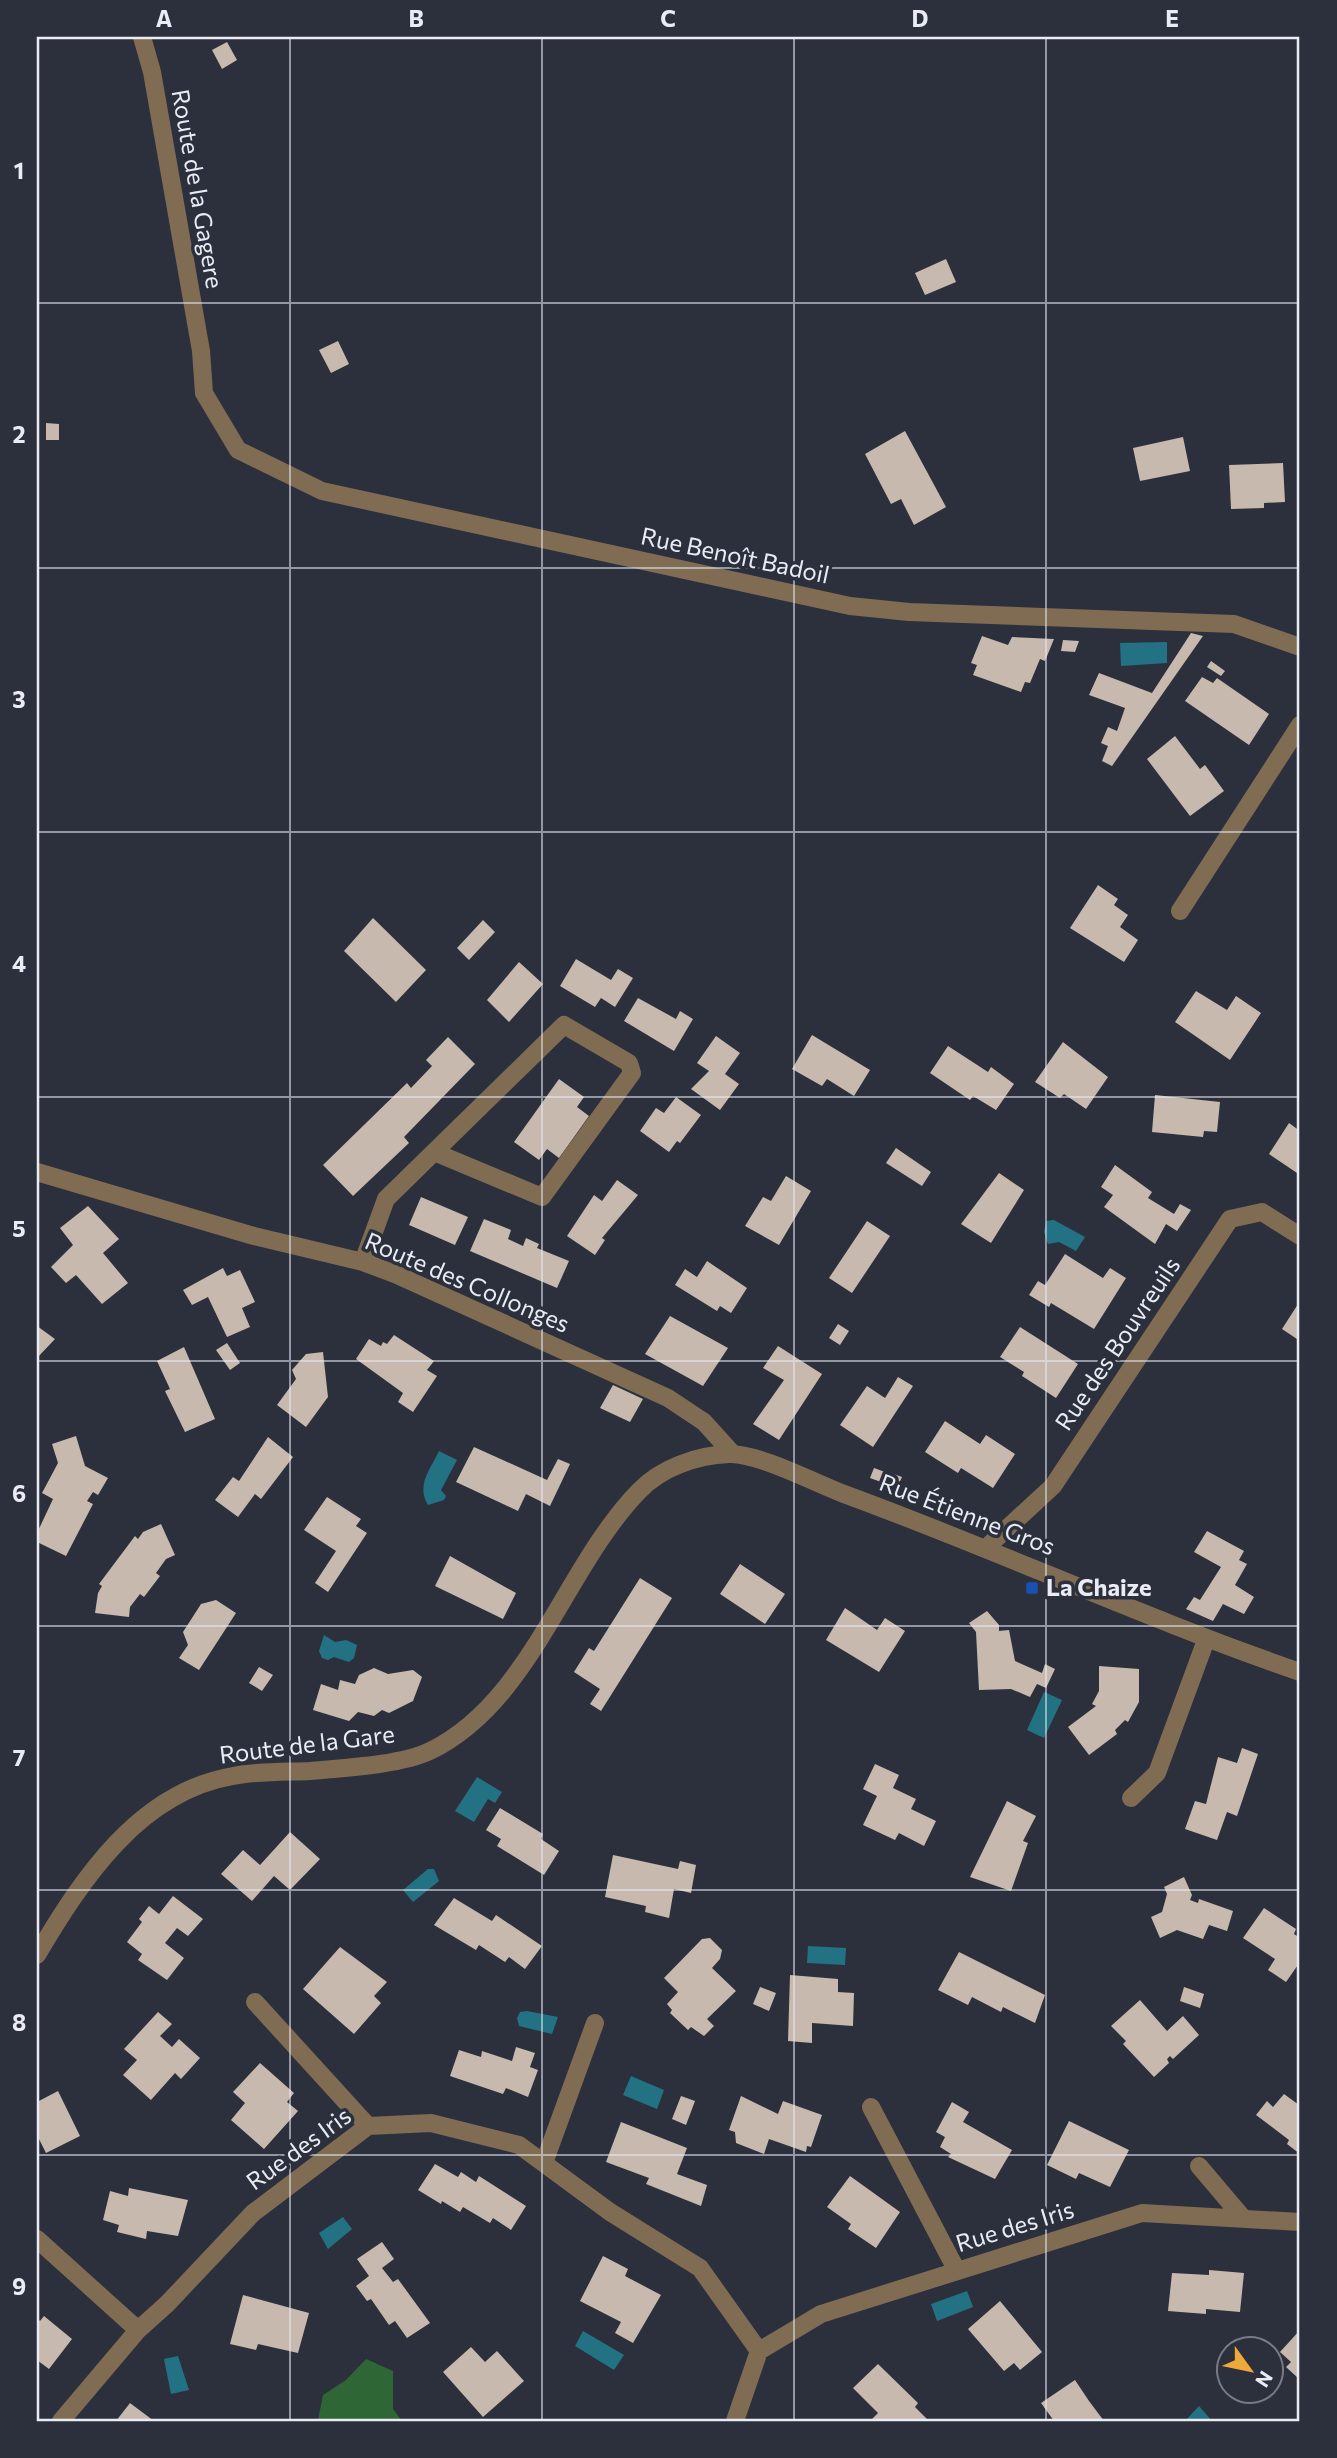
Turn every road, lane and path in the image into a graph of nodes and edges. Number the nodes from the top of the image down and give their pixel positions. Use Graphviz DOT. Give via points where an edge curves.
graph roads {
  1 [pos="142,37"];
  2 [pos="204,393"];
  3 [pos="1300,647"];
  4 [pos="1300,725"];
  5 [pos="1180,911"];
  6 [pos="434,1152"];
  7 [pos="37,1172"];
  8 [pos="1300,1236"];
  9 [pos="363,1262"];
  10 [pos="732,1453"];
  11 [pos="987,1547"];
  12 [pos="1206,1640"];
  13 [pos="1300,1672"];
  14 [pos="1131,1798"];
  15 [pos="37,1955"];
  16 [pos="255,2002"];
  17 [pos="595,2023"];
  18 [pos="871,2107"];
  19 [pos="368,2126"];
  20 [pos="544,2163"];
  21 [pos="1199,2166"];
  22 [pos="1243,2218"];
  23 [pos="1300,2222"];
  24 [pos="37,2239"];
  25 [pos="957,2271"];
  26 [pos="138,2330"];
  27 [pos="759,2351"];
  28 [pos="61,2421"];
  29 [pos="735,2421"];
  1 -- 2 [label="street, Route de la Gagere" via="201,351"];
  2 -- 3 [label="street, Rue Benoît Badoil" via="238,450 322,491 850,606 1234,624"];
  4 -- 5 [label="street"];
  6 -- 6 [label="street" via="564,1025 629,1063 632,1073 542,1197"];
  6 -- 9 [label="street" via="386,1199"];
  7 -- 9 [label="street, Route des Collonges" via="254,1236"];
  8 -- 11 [label="street, Rue des Bouvreuils" via="1262,1212 1230,1219 1053,1486"];
  9 -- 10 [label="street, Route des Collonges" via="668,1398 704,1422"];
  10 -- 11 [label="street, Rue Étienne Gros"];
  10 -- 15 [label="street, Route de la Gare" via="686,1460 641,1489 606,1534 523,1663 474,1724 428,1753 351,1768 234,1776 188,1788 151,1812 107,1851"];
  11 -- 12 [label="street, Rue Étienne Gros"];
  12 -- 13 [label="street, Rue Étienne Gros"];
  12 -- 14 [label="street" via="1157,1773"];
  16 -- 19 [label="street"];
  17 -- 20 [label="street"];
  18 -- 25 [label="street"];
  19 -- 20 [label="street, Rue des Iris" via="431,2123 519,2145"];
  19 -- 26 [label="street, Rue des Iris" via="253,2213"];
  20 -- 27 [label="street, Rue des Iris" via="610,2212 699,2268"];
  21 -- 22 [label="street"];
  22 -- 23 [label="street, Rue des Iris"];
  22 -- 25 [label="street, Rue des Iris" via="1142,2213"];
  24 -- 26 [label="street"];
  25 -- 27 [label="street, Rue des Iris" via="821,2314"];
  26 -- 28 [label="street, Rue des Iris"];
  27 -- 29 [label="street"];
}
